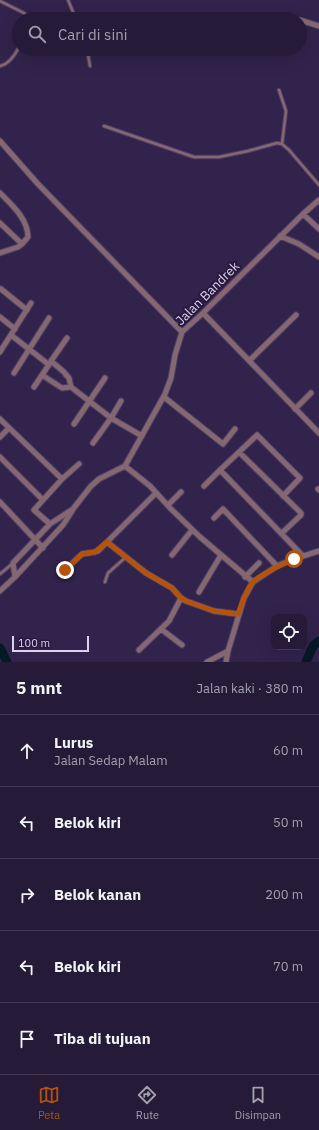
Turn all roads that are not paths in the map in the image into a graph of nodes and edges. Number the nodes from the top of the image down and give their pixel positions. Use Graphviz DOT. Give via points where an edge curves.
graph roads {
  1 [pos="68,0"];
  2 [pos="0,1"];
  3 [pos="22,12"];
  4 [pos="73,12"];
  5 [pos="307,22"];
  6 [pos="319,26"];
  7 [pos="14,56"];
  8 [pos="88,56"];
  9 [pos="0,66"];
  10 [pos="90,66"];
  11 [pos="279,90"];
  12 [pos="104,126"];
  13 [pos="0,141"];
  14 [pos="282,144"];
  15 [pos="319,185"];
  16 [pos="0,193"];
  17 [pos="319,200"];
  18 [pos="303,214"];
  19 [pos="0,223"];
  20 [pos="319,229"];
  21 [pos="280,236"];
  22 [pos="22,244"];
  23 [pos="0,252"];
  24 [pos="319,257"];
  25 [pos="1,289"];
  26 [pos="31,303"];
  27 [pos="27,310"];
  28 [pos="203,313"];
  29 [pos="296,314"];
  30 [pos="0,317"];
  31 [pos="49,318"];
  32 [pos="15,329"];
  33 [pos="182,332"];
  34 [pos="11,335"];
  35 [pos="67,338"];
  36 [pos="1,350"];
  37 [pos="29,350"];
  38 [pos="250,360"];
  39 [pos="50,363"];
  40 [pos="14,373"];
  41 [pos="42,375"];
  42 [pos="105,378"];
  43 [pos="34,387"];
  44 [pos="71,387"];
  45 [pos="311,393"];
  46 [pos="164,397"];
  47 [pos="90,401"];
  48 [pos="121,401"];
  49 [pos="295,409"];
  50 [pos="111,418"];
  51 [pos="0,419"];
  52 [pos="74,424"];
  53 [pos="9,428"];
  54 [pos="235,429"];
  55 [pos="319,433"];
  56 [pos="142,436"];
  57 [pos="0,437"];
  58 [pos="93,443"];
  59 [pos="239,452"];
  60 [pos="0,457"];
  61 [pos="79,464"];
  62 [pos="124,466"];
  63 [pos="220,470"];
  64 [pos="62,479"];
  65 [pos="204,486"];
  66 [pos="181,492"];
  67 [pos="156,493"];
  68 [pos="283,496"];
  69 [pos="43,500"];
  70 [pos="0,502"];
  71 [pos="168,505"];
  72 [pos="73,509"];
  73 [pos="214,518"];
  74 [pos="50,524"];
  75 [pos="192,530"];
  76 [pos="282,533"];
  77 [pos="35,539"];
  78 [pos="107,542"];
  79 [pos="43,548"];
  80 [pos="319,551"];
  81 [pos="172,555"];
  82 [pos="222,555"];
  83 [pos="303,556"];
  84 [pos="126,557"];
  85 [pos="13,563"];
  86 [pos="259,563"];
  87 [pos="277,566"];
  88 [pos="65,570"];
  89 [pos="0,574"];
  90 [pos="15,577"];
  91 [pos="246,577"];
  92 [pos="105,582"];
  93 [pos="253,582"];
  94 [pos="0,591"];
  95 [pos="199,592"];
  96 [pos="181,598"];
  97 [pos="238,614"];
  98 [pos="161,629"];
  99 [pos="182,645"];
  100 [pos="139,650"];
  101 [pos="228,651"];
  102 [pos="207,662"];
  103 [pos="226,662"];
  1 -- 4 [label="lane"];
  2 -- 3 [label="lane"];
  5 -- 6 [label="street"];
  7 -- 9 [label="lane"];
  8 -- 10 [label="lane"];
  11 -- 14 [label="lane" via="286,111"];
  12 -- 14 [label="lane" via="194,157 219,157"];
  13 -- 33 [label="street"];
  14 -- 15 [label="lane"];
  16 -- 22 [label="street" via="18,212 24,223 28,237"];
  17 -- 18 [label="street, Jalan Bandrek"];
  18 -- 20 [label="street"];
  18 -- 21 [label="street, Jalan Bandrek"];
  19 -- 22 [label="street"];
  21 -- 24 [label="street"];
  21 -- 28 [label="street, Jalan Bandrek"];
  22 -- 23 [label="street"];
  25 -- 27 [label="street"];
  26 -- 27 [label="street"];
  27 -- 32 [label="street"];
  28 -- 33 [label="street, Jalan Bandrek"];
  28 -- 38 [label="street"];
  29 -- 38 [label="street"];
  30 -- 32 [label="street"];
  31 -- 37 [label="street"];
  32 -- 34 [label="street"];
  33 -- 46 [label="street, Jalan Bandrek"];
  34 -- 36 [label="street"];
  34 -- 37 [label="street"];
  35 -- 39 [label="street"];
  37 -- 39 [label="street"];
  37 -- 40 [label="street"];
  38 -- 49 [label="street"];
  39 -- 41 [label="street"];
  39 -- 44 [label="street" via="68,376"];
  41 -- 43 [label="street"];
  41 -- 44 [label="street" via="62,388"];
  42 -- 47 [label="street"];
  44 -- 47 [label="street"];
  45 -- 49 [label="street"];
  46 -- 54 [label="street" via="223,444"];
  46 -- 56 [label="street, Jalan Bandrek"];
  47 -- 50 [label="street"];
  47 -- 52 [label="street"];
  48 -- 50 [label="street"];
  49 -- 55 [label="street"];
  50 -- 56 [label="street"];
  50 -- 58 [label="street"];
  51 -- 53 [label="street"];
  53 -- 57 [label="street"];
  53 -- 64 [label="street"];
  56 -- 62 [label="street, Jalan Bandrek"];
  59 -- 63 [label="street"];
  59 -- 68 [label="street"];
  59 -- 68 [label="street" via="257,435 299,476"];
  60 -- 69 [label="street"];
  61 -- 64 [label="street"];
  62 -- 67 [label="street"];
  62 -- 72 [label="street" via="99,479"];
  63 -- 65 [label="street"];
  63 -- 76 [label="street"];
  64 -- 69 [label="street"];
  66 -- 71 [label="street"];
  67 -- 71 [label="street"];
  67 -- 78 [label="street"];
  68 -- 76 [label="street" via="301,515"];
  69 -- 74 [label="street" via="34,510"];
  70 -- 77 [label="street"];
  71 -- 75 [label="street"];
  72 -- 74 [label="street"];
  72 -- 79 [label="street"];
  73 -- 87 [label="street" via="223,510"];
  74 -- 77 [label="street"];
  75 -- 81 [label="street"];
  75 -- 82 [label="street"];
  76 -- 83 [label="street"];
  77 -- 79 [label="street"];
  77 -- 85 [label="street"];
  78 -- 84 [label="street"];
  78 -- 88 [label="street" via="95,552 82,554"];
  79 -- 90 [label="street"];
  80 -- 83 [label="street"];
  82 -- 91 [label="street"];
  82 -- 95 [label="street"];
  83 -- 87 [label="street"];
  84 -- 92 [label="lane" via="108,573"];
  84 -- 96 [label="street" via="146,573 172,588"];
  85 -- 89 [label="lane"];
  85 -- 90 [label="street"];
  86 -- 91 [label="street"];
  87 -- 93 [label="street"];
  90 -- 94 [label="street"];
  91 -- 93 [label="street"];
  93 -- 97 [label="street"];
  96 -- 97 [label="street" via="214,611"];
  96 -- 98 [label="street" via="169,621"];
  97 -- 101 [label="street"];
  98 -- 99 [label="street"];
  98 -- 100 [label="street"];
  101 -- 102 [label="street"];
  101 -- 103 [label="street"];
}
